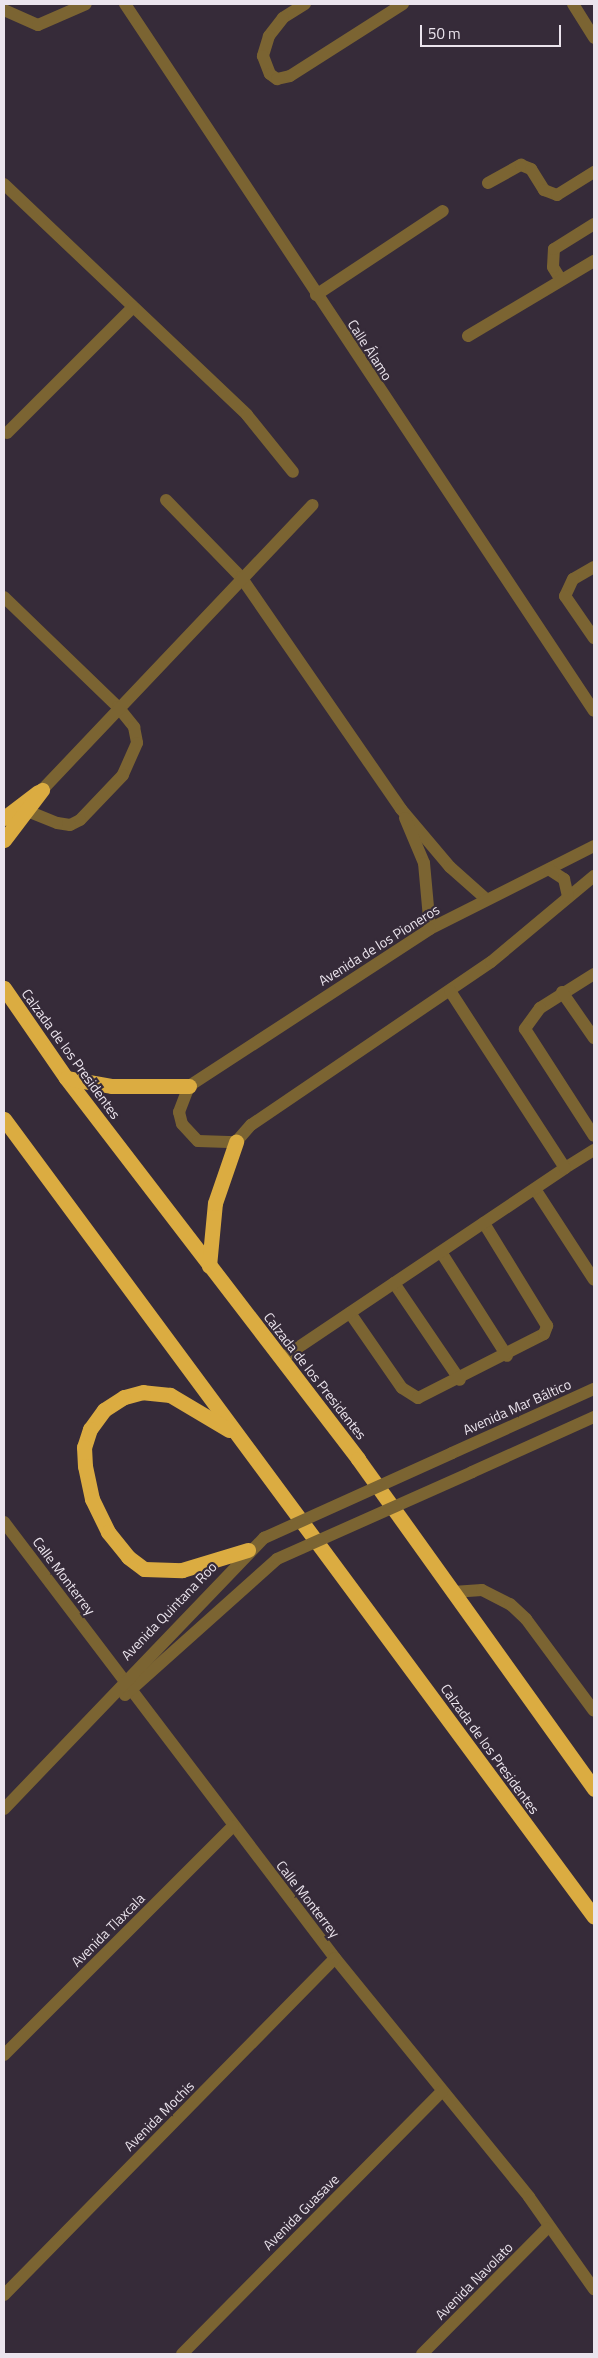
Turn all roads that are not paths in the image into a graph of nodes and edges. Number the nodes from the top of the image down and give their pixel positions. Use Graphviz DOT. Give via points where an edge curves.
graph roads {
  1 [pos="86,4"];
  2 [pos="124,4"];
  3 [pos="305,4"];
  4 [pos="402,4"];
  5 [pos="572,4"];
  6 [pos="4,10"];
  7 [pos="594,38"];
  8 [pos="594,172"];
  9 [pos="488,183"];
  10 [pos="4,184"];
  11 [pos="442,212"];
  12 [pos="594,224"];
  13 [pos="594,260"];
  14 [pos="561,280"];
  15 [pos="316,295"];
  16 [pos="133,307"];
  17 [pos="468,336"];
  18 [pos="5,432"];
  19 [pos="293,472"];
  20 [pos="166,500"];
  21 [pos="312,505"];
  22 [pos="594,567"];
  23 [pos="241,577"];
  24 [pos="4,597"];
  25 [pos="594,638"];
  26 [pos="118,707"];
  27 [pos="594,710"];
  28 [pos="42,790"];
  29 [pos="401,809"];
  30 [pos="28,811"];
  31 [pos="4,818"];
  32 [pos="4,840"];
  33 [pos="594,846"];
  34 [pos="550,870"];
  35 [pos="594,876"];
  36 [pos="568,897"];
  37 [pos="486,899"];
  38 [pos="430,929"];
  39 [pos="594,974"];
  40 [pos="4,988"];
  41 [pos="450,991"];
  42 [pos="562,992"];
  43 [pos="594,1038"];
  44 [pos="66,1078"];
  45 [pos="189,1086"];
  46 [pos="4,1118"];
  47 [pos="594,1136"];
  48 [pos="236,1142"];
  49 [pos="594,1150"];
  50 [pos="565,1168"];
  51 [pos="535,1189"];
  52 [pos="484,1223"];
  53 [pos="440,1252"];
  54 [pos="209,1266"];
  55 [pos="594,1280"];
  56 [pos="394,1283"];
  57 [pos="350,1313"];
  58 [pos="507,1356"];
  59 [pos="281,1359"];
  60 [pos="460,1380"];
  61 [pos="594,1389"];
  62 [pos="594,1417"];
  63 [pos="239,1437"];
  64 [pos="5,1526"];
  65 [pos="264,1538"];
  66 [pos="248,1550"];
  67 [pos="453,1592"];
  68 [pos="128,1685"];
  69 [pos="594,1712"];
  70 [pos="594,1789"];
  71 [pos="4,1809"];
  72 [pos="233,1826"];
  73 [pos="594,1917"];
  74 [pos="335,1958"];
  75 [pos="4,2055"];
  76 [pos="442,2091"];
  77 [pos="547,2228"];
  78 [pos="594,2289"];
  79 [pos="4,2295"];
  80 [pos="182,2354"];
  81 [pos="422,2354"];
  1 -- 6 [label="street" via="38,25"];
  2 -- 15 [label="street, Calle Álamo"];
  3 -- 4 [label="street" via="283,18 269,36 263,56 270,74 277,79 290,76"];
  5 -- 7 [label="street"];
  8 -- 9 [label="street" via="557,194 544,190 530,169 521,165"];
  10 -- 16 [label="street"];
  11 -- 15 [label="street"];
  12 -- 14 [label="street" via="554,249 553,267"];
  13 -- 14 [label="street"];
  14 -- 17 [label="street"];
  15 -- 27 [label="street, Calle Álamo"];
  16 -- 18 [label="street"];
  16 -- 19 [label="street" via="247,415"];
  20 -- 23 [label="street"];
  21 -- 23 [label="street"];
  22 -- 25 [label="street" via="573,579 565,596"];
  23 -- 26 [label="street"];
  23 -- 29 [label="street"];
  24 -- 26 [label="street"];
  26 -- 28 [label="street"];
  26 -- 30 [label="street" via="134,727 135,755 91,813 70,825"];
  28 -- 30 [label="highway"];
  28 -- 31 [label="highway"];
  29 -- 37 [label="street" via="450,867"];
  29 -- 38 [label="street" via="424,863"];
  30 -- 32 [label="highway"];
  33 -- 34 [label="street, Avenida de los Pioneros"];
  34 -- 36 [label="street" via="564,879"];
  34 -- 37 [label="street, Avenida de los Pioneros"];
  35 -- 36 [label="street"];
  36 -- 41 [label="street"];
  37 -- 38 [label="street, Avenida de los Pioneros"];
  38 -- 45 [label="street, Avenida de los Pioneros"];
  39 -- 42 [label="street"];
  40 -- 44 [label="highway, Calzada de los Presidentes"];
  41 -- 48 [label="street" via="251,1125"];
  41 -- 50 [label="street"];
  42 -- 43 [label="street"];
  42 -- 47 [label="street" via="540,1008 525,1029"];
  44 -- 45 [label="highway" via="112,1086"];
  44 -- 54 [label="highway, Calzada de los Presidentes"];
  45 -- 48 [label="street" via="179,1112 188,1134 211,1143"];
  46 -- 63 [label="highway, Calzada de los Presidentes"];
  48 -- 54 [label="highway" via="215,1203"];
  49 -- 50 [label="street"];
  50 -- 51 [label="street"];
  51 -- 52 [label="street"];
  51 -- 55 [label="street"];
  52 -- 53 [label="street"];
  52 -- 58 [label="street" via="547,1328"];
  53 -- 56 [label="street"];
  53 -- 58 [label="street"];
  54 -- 59 [label="highway, Calzada de los Presidentes"];
  56 -- 57 [label="street"];
  56 -- 60 [label="street"];
  57 -- 59 [label="street"];
  57 -- 60 [label="street" via="412,1396 423,1397"];
  58 -- 60 [label="street"];
  59 -- 67 [label="highway, Calzada de los Presidentes"];
  61 -- 65 [label="street, Avenida Mar Báltico, bridge"];
  62 -- 68 [label="street, Avenida Quintana Roo, bridge" via="277,1559"];
  63 -- 66 [label="highway" via="192,1404 170,1394 144,1392 124,1397 104,1410 84,1447 85,1466 92,1499 108,1532 128,1557 144,1568 182,1570"];
  63 -- 73 [label="highway, Calzada de los Presidentes"];
  64 -- 68 [label="street, Calle Monterrey"];
  65 -- 66 [label="street, Avenida Quintana Roo"];
  66 -- 68 [label="street, Avenida Quintana Roo"];
  67 -- 69 [label="street" via="482,1590 510,1604 526,1619"];
  67 -- 70 [label="highway, Calzada de los Presidentes"];
  68 -- 71 [label="street, Avenida Quintana Roo"];
  68 -- 72 [label="street, Calle Monterrey"];
  72 -- 74 [label="street, Calle Monterrey"];
  72 -- 75 [label="street, Avenida Tlaxcala"];
  74 -- 76 [label="street, Calle Monterrey"];
  74 -- 79 [label="street, Avenida Mochis"];
  76 -- 77 [label="street, Calle Monterrey" via="529,2197"];
  76 -- 80 [label="street, Avenida Guasave"];
  77 -- 78 [label="street, Calle Monterrey"];
  77 -- 81 [label="street, Avenida Navolato"];
}
